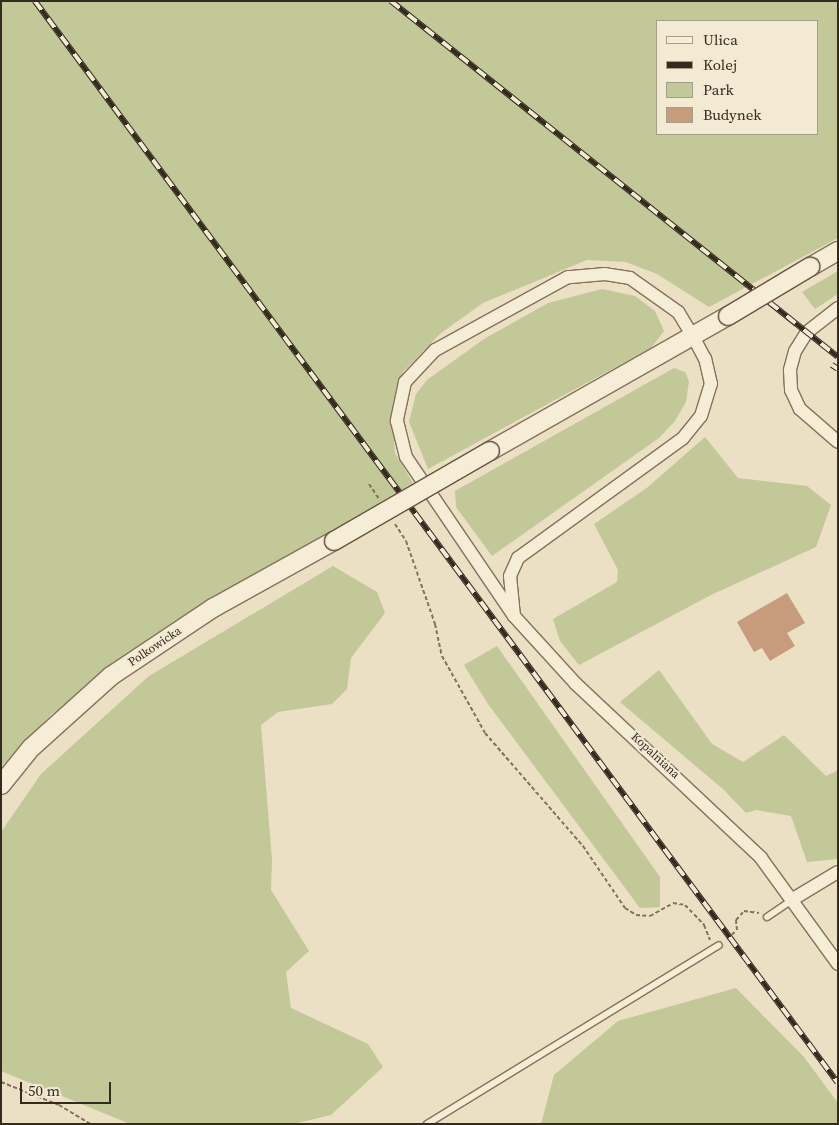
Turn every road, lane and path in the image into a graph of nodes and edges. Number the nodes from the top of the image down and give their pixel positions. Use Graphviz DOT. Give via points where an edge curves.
graph roads {
  1 [pos="838,251"];
  2 [pos="838,308"];
  3 [pos="692,335"];
  4 [pos="838,442"];
  5 [pos="369,484"];
  6 [pos="380,501"];
  7 [pos="390,517"];
  8 [pos="514,616"];
  9 [pos="1,785"];
  10 [pos="838,872"];
  11 [pos="793,899"];
  12 [pos="768,915"];
  13 [pos="716,946"];
  14 [pos="838,964"];
  15 [pos="1,1082"];
  16 [pos="91,1124"];
  17 [pos="428,1124"];
  1 -- 3 [label="main road, Polkowicka, bridge"];
  2 -- 4 [label="street" via="807,332 795,351 790,370 791,390 800,409"];
  3 -- 8 [label="street, Kopalniana" via="704,359 711,384 701,416 683,438 518,558 510,576"];
  3 -- 8 [label="street, Kopalniana" via="678,312 630,278 605,274 568,277 435,350 405,382 397,421 406,457"];
  3 -- 9 [label="main road, Polkowicka, bridge" via="213,608 111,676 31,748"];
  5 -- 6 [label="path"];
  7 -- 13 [label="path" via="406,541 435,624 442,656 485,733 583,846 625,908 636,915 650,916 673,904 686,905 704,925"];
  8 -- 11 [label="street, Kopalniana" via="576,684 743,839"];
  10 -- 11 [label="street"];
  11 -- 12 [label="lane"];
  11 -- 14 [label="street, Kopalniana"];
  12 -- 13 [label="path" via="744,911 736,920 737,930"];
  13 -- 17 [label="lane"];
  15 -- 16 [label="path" via="59,1105"];
}
